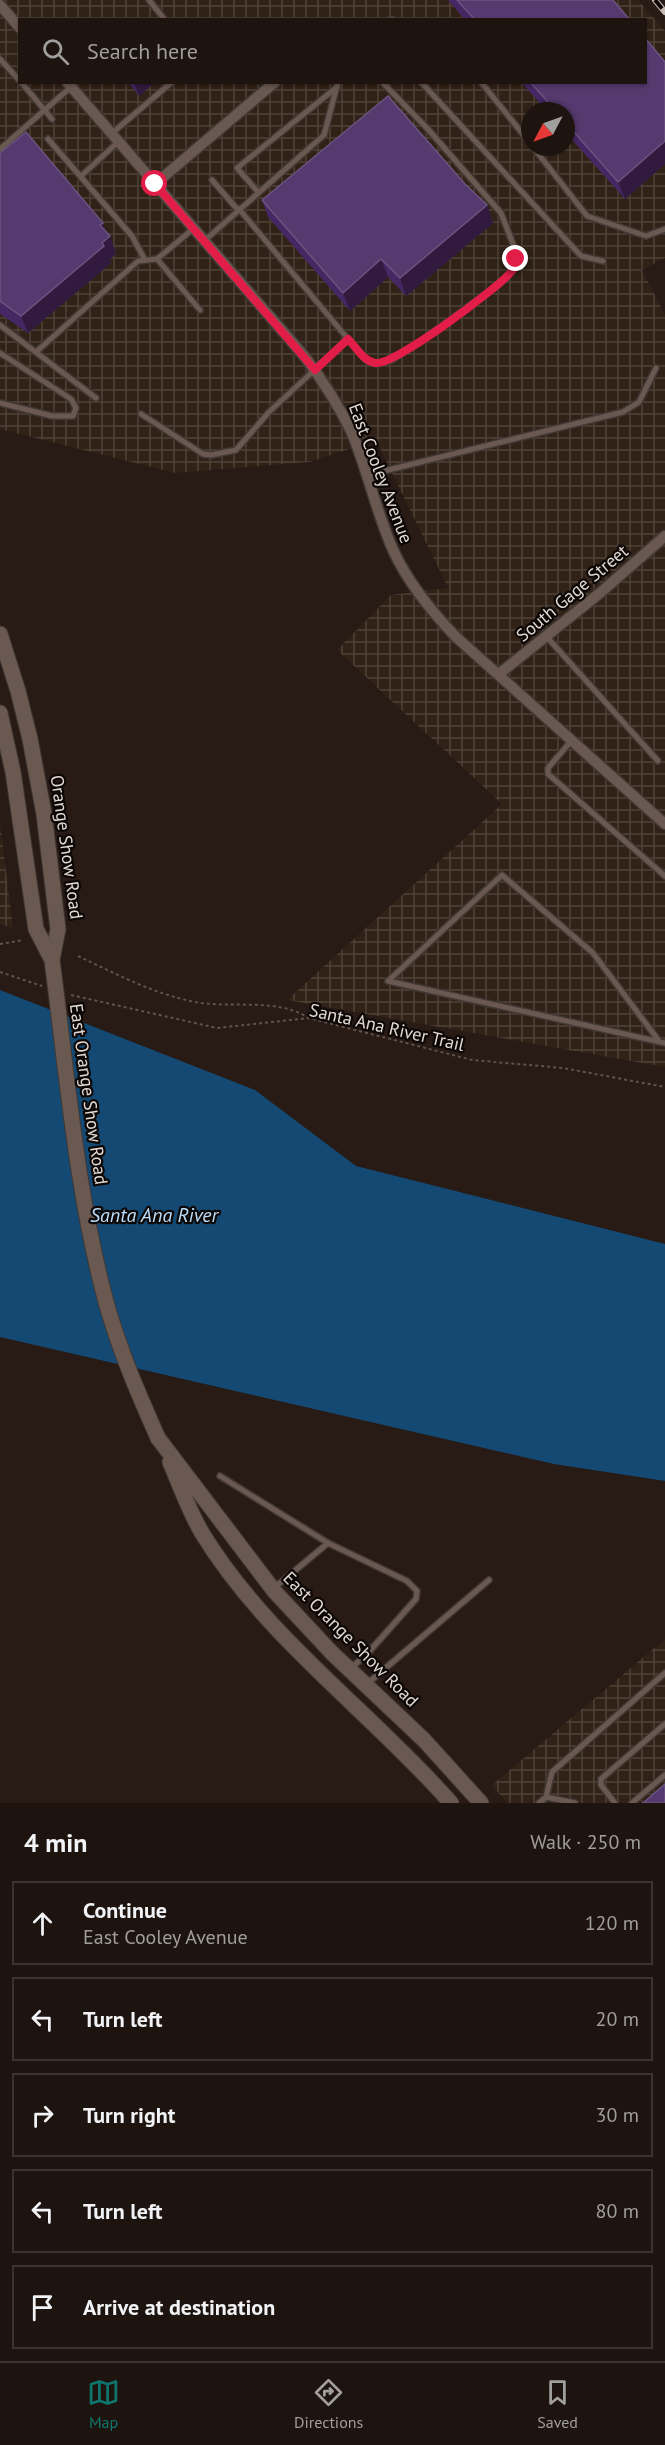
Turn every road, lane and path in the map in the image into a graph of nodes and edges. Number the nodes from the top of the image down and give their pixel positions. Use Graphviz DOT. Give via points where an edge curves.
graph roads {
  1 [pos="149,0"];
  2 [pos="0,5"];
  3 [pos="163,18"];
  4 [pos="18,26"];
  5 [pos="0,59"];
  6 [pos="18,80"];
  7 [pos="22,84"];
  8 [pos="170,84"];
  9 [pos="273,84"];
  10 [pos="384,84"];
  11 [pos="423,84"];
  12 [pos="483,84"];
  13 [pos="69,85"];
  14 [pos="338,85"];
  15 [pos="45,110"];
  16 [pos="52,119"];
  17 [pos="521,132"];
  18 [pos="114,138"];
  19 [pos="48,139"];
  20 [pos="0,148"];
  21 [pos="540,156"];
  22 [pos="81,176"];
  23 [pos="212,180"];
  24 [pos="155,184"];
  25 [pos="258,192"];
  26 [pos="239,209"];
  27 [pos="194,229"];
  28 [pos="665,229"];
  29 [pos="204,241"];
  30 [pos="157,259"];
  31 [pos="145,260"];
  32 [pos="603,261"];
  33 [pos="200,310"];
  34 [pos="0,325"];
  35 [pos="348,339"];
  36 [pos="36,352"];
  37 [pos="0,353"];
  38 [pos="656,368"];
  39 [pos="315,370"];
  40 [pos="96,398"];
  41 [pos="0,403"];
  42 [pos="141,414"];
  43 [pos="366,476"];
  44 [pos="665,536"];
  45 [pos="0,634"];
  46 [pos="546,636"];
  47 [pos="499,674"];
  48 [pos="0,713"];
  49 [pos="30,739"];
  50 [pos="572,740"];
  51 [pos="8,746"];
  52 [pos="658,761"];
  53 [pos="665,824"];
  54 [pos="665,876"];
  55 [pos="23,940"];
  56 [pos="0,944"];
  57 [pos="78,956"];
  58 [pos="52,960"];
  59 [pos="0,972"];
  60 [pos="43,986"];
  61 [pos="65,993"];
  62 [pos="309,1018"];
  63 [pos="662,1042"];
  64 [pos="665,1087"];
  65 [pos="158,1438"];
  66 [pos="220,1476"];
  67 [pos="328,1543"];
  68 [pos="489,1580"];
  69 [pos="273,1589"];
  70 [pos="349,1669"];
  71 [pos="665,1673"];
  72 [pos="366,1684"];
  73 [pos="352,1702"];
  74 [pos="665,1724"];
  75 [pos="665,1775"];
  76 [pos="546,1797"];
  77 [pos="451,1803"];
  78 [pos="481,1803"];
  79 [pos="539,1803"];
  80 [pos="575,1803"];
  81 [pos="615,1803"];
  82 [pos="632,1803"];
  1 -- 3 [label="lane"];
  2 -- 4 [label="street"];
  5 -- 6 [label="lane"];
  7 -- 15 [label="lane"];
  8 -- 18 [label="lane"];
  9 -- 24 [label="street"];
  10 -- 35 [label="lane" via="501,213 516,259 514,269 498,285 392,360 377,364 366,360"];
  11 -- 32 [label="lane" via="581,256"];
  12 -- 17 [label="lane"];
  13 -- 15 [label="lane"];
  13 -- 18 [label="street, East Cooley Avenue"];
  14 -- 25 [label="lane" via="324,135"];
  14 -- 25 [label="lane" via="237,168"];
  15 -- 16 [label="lane"];
  15 -- 20 [label="lane"];
  18 -- 22 [label="lane"];
  18 -- 24 [label="street, East Cooley Avenue"];
  19 -- 22 [label="lane"];
  21 -- 28 [label="lane" via="587,216 646,236"];
  22 -- 31 [label="lane" via="132,236"];
  23 -- 26 [label="lane"];
  24 -- 27 [label="street, East Cooley Avenue"];
  25 -- 26 [label="lane"];
  26 -- 29 [label="lane"];
  26 -- 35 [label="lane"];
  27 -- 29 [label="street, East Cooley Avenue"];
  27 -- 30 [label="lane"];
  29 -- 39 [label="street, East Cooley Avenue"];
  30 -- 31 [label="lane"];
  30 -- 33 [label="lane"];
  31 -- 36 [label="lane" via="138,261"];
  34 -- 36 [label="lane"];
  35 -- 39 [label="lane"];
  36 -- 40 [label="lane"];
  37 -- 41 [label="lane" via="71,399 76,408 73,416 61,417"];
  38 -- 43 [label="lane" via="639,402 623,412"];
  39 -- 42 [label="lane" via="269,412 236,450 203,454"];
  39 -- 43 [label="street, East Cooley Avenue" via="346,422"];
  43 -- 47 [label="street, East Cooley Avenue" via="382,526 410,581 456,637"];
  44 -- 46 [label="street, South Gage Street"];
  45 -- 49 [label="main road, Orange Show Road"];
  46 -- 47 [label="street, South Gage Street"];
  46 -- 52 [label="lane"];
  47 -- 50 [label="street, East Cooley Avenue"];
  48 -- 51 [label="main road"];
  49 -- 51 [label="main road"];
  49 -- 58 [label="main road, Orange Show Road" via="58,929"];
  50 -- 53 [label="street, East Cooley Avenue"];
  50 -- 54 [label="lane" via="548,768 548,774"];
  51 -- 58 [label="main road" via="36,929"];
  55 -- 56 [label="path"];
  57 -- 62 [label="path" via="170,996 198,1002 281,1007"];
  58 -- 65 [label="main road, East Orange Show Road, bridge" via="95,1260 118,1342"];
  59 -- 60 [label="path"];
  61 -- 62 [label="path, Santa Ana River Trail" via="217,1028"];
  62 -- 64 [label="path, Santa Ana River Trail" via="472,1060 563,1068"];
  63 -- 63 [label="lane" via="569,1021 388,981 502,875 593,953"];
  65 -- 69 [label="main road, East Orange Show Road"];
  65 -- 73 [label="main road, East Orange Show Road" via="201,1531 229,1572 285,1637"];
  66 -- 67 [label="lane"];
  67 -- 69 [label="lane"];
  67 -- 70 [label="lane" via="407,1581 417,1591 416,1599"];
  68 -- 72 [label="lane"];
  69 -- 70 [label="main road, East Orange Show Road"];
  70 -- 72 [label="main road, East Orange Show Road"];
  71 -- 76 [label="lane" via="552,1772"];
  72 -- 73 [label="main road"];
  72 -- 78 [label="main road, East Orange Show Road"];
  73 -- 77 [label="main road, East Orange Show Road"];
  74 -- 81 [label="lane" via="601,1779 601,1785"];
  75 -- 82 [label="lane"];
  76 -- 79 [label="lane"];
  76 -- 80 [label="lane"];
}
